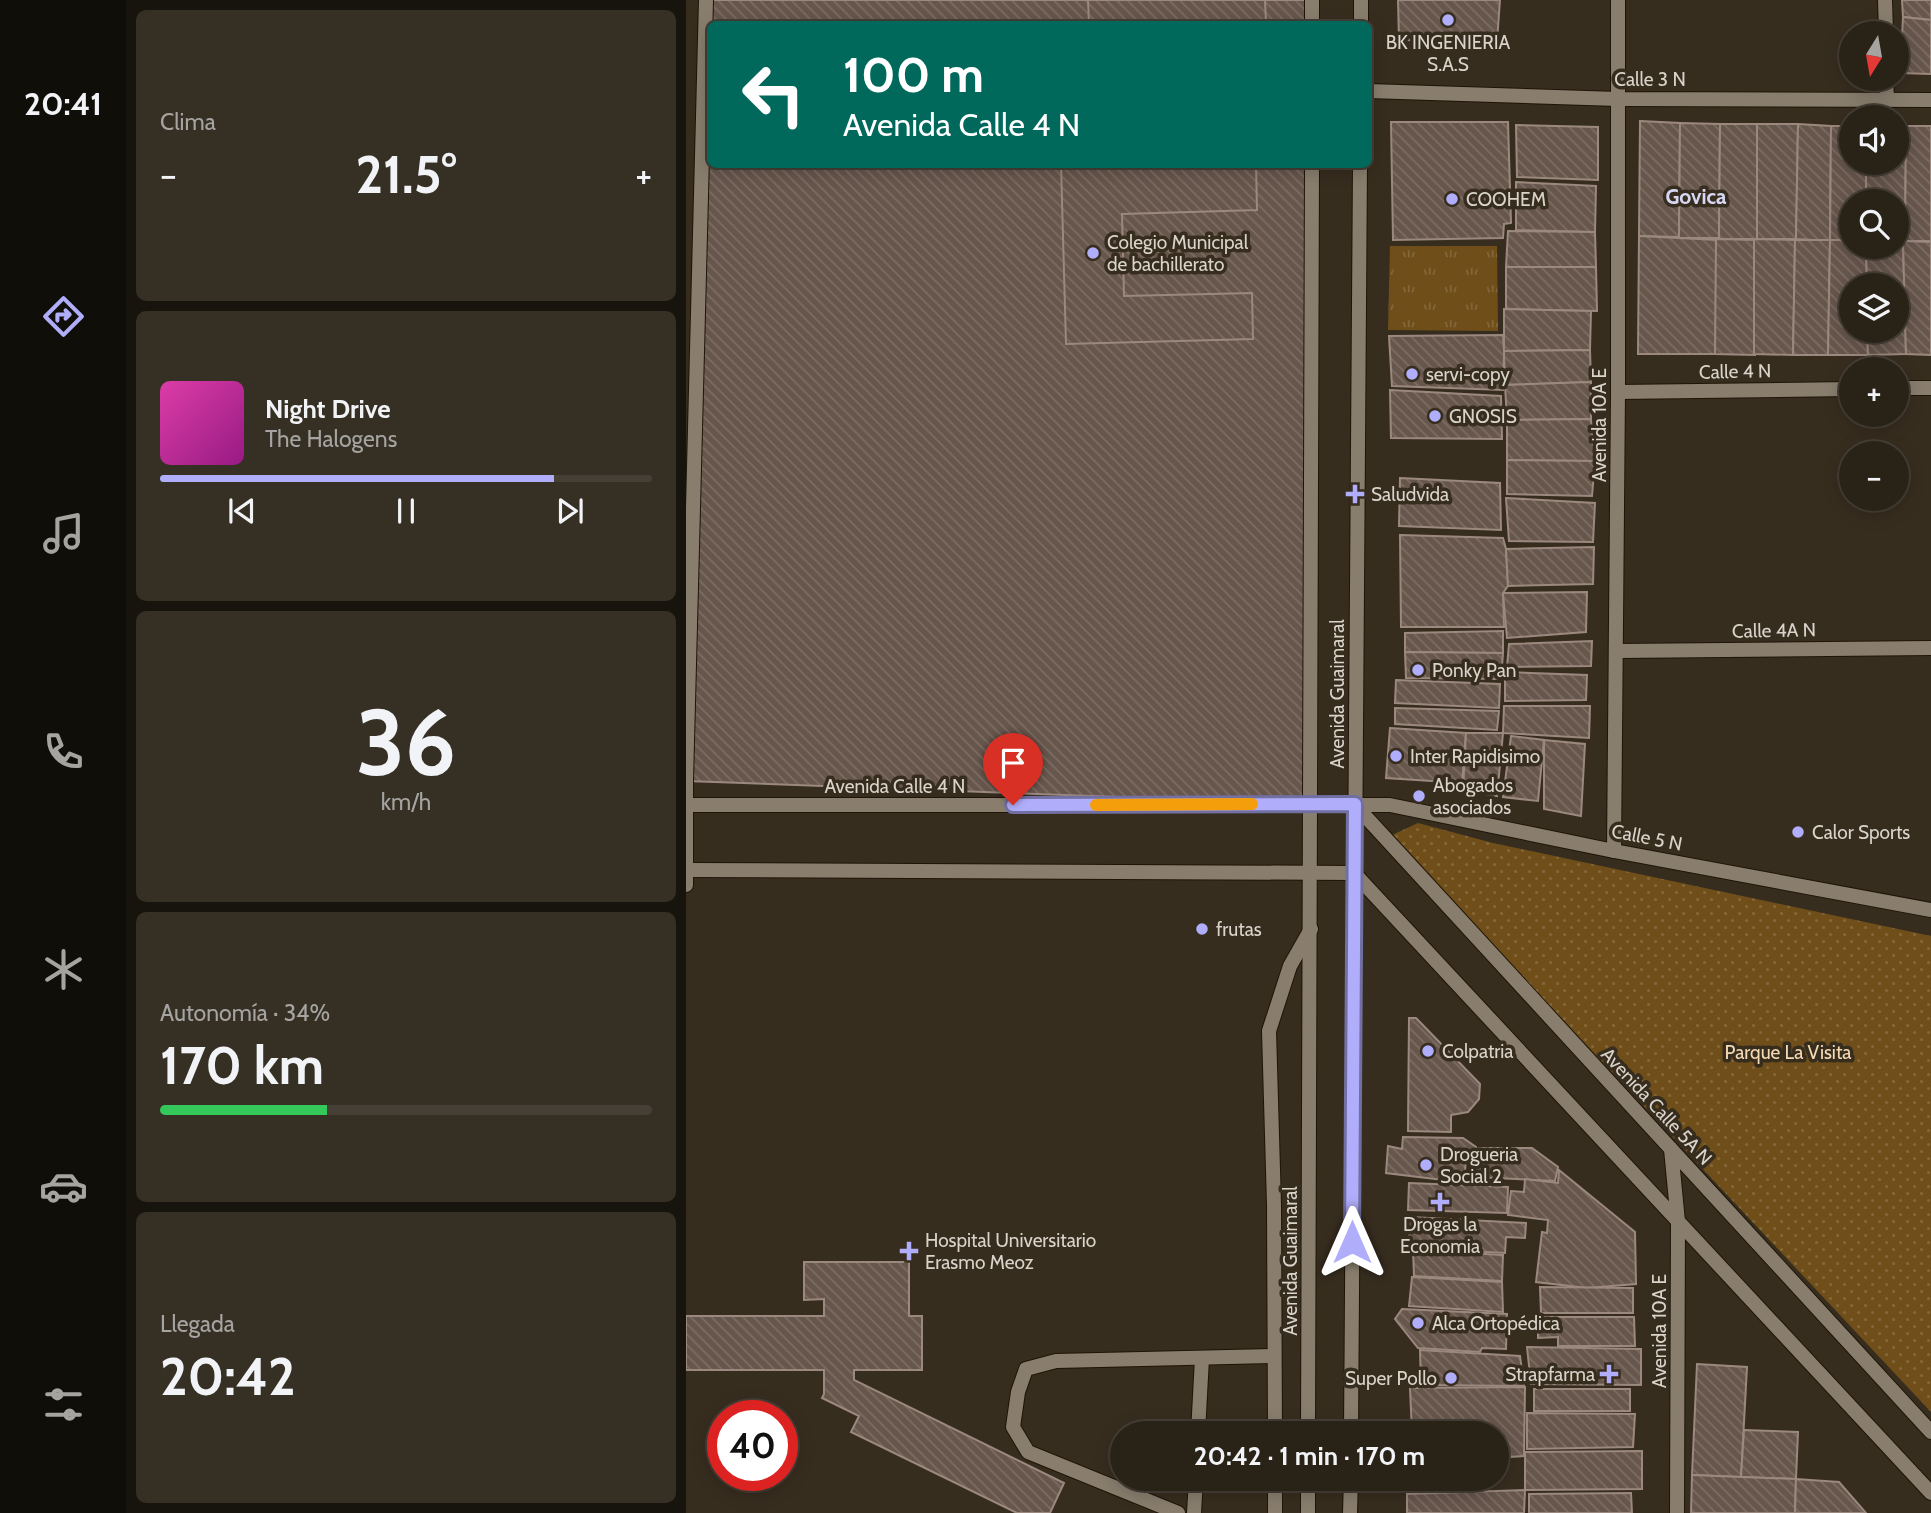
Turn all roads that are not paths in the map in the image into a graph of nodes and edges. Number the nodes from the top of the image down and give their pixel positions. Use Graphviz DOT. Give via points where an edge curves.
graph roads {
  1 [pos="706,0"];
  2 [pos="1312,0"];
  3 [pos="1361,0"];
  4 [pos="1618,0"];
  5 [pos="1885,0"];
  6 [pos="1312,21"];
  7 [pos="1361,21"];
  8 [pos="1886,21"];
  9 [pos="1372,91"];
  10 [pos="1887,91"];
  11 [pos="1618,99"];
  12 [pos="1887,99"];
  13 [pos="1931,100"];
  14 [pos="1312,168"];
  15 [pos="1360,168"];
  16 [pos="1909,388"];
  17 [pos="1931,388"];
  18 [pos="1839,389"];
  19 [pos="1618,392"];
  20 [pos="1931,648"];
  21 [pos="1617,651"];
  22 [pos="1311,804"];
  23 [pos="1355,804"];
  24 [pos="686,805"];
  25 [pos="1614,851"];
  26 [pos="687,870"];
  27 [pos="1311,873"];
  28 [pos="1354,873"];
  29 [pos="686,885"];
  30 [pos="1931,910"];
  31 [pos="1311,929"];
  32 [pos="1671,1149"];
  33 [pos="1678,1222"];
  34 [pos="1274,1356"];
  35 [pos="1202,1358"];
  36 [pos="1199,1421"];
  37 [pos="1275,1421"];
  38 [pos="1308,1421"];
  39 [pos="1351,1421"];
  40 [pos="1931,1432"];
  41 [pos="1195,1491"];
  42 [pos="1275,1491"];
  43 [pos="1308,1491"];
  44 [pos="1350,1491"];
  45 [pos="1931,1493"];
  46 [pos="1178,1513"];
  47 [pos="1194,1513"];
  48 [pos="1275,1513"];
  49 [pos="1308,1513"];
  50 [pos="1350,1513"];
  51 [pos="1677,1513"];
  1 -- 24 [label="street"];
  2 -- 6 [label="street"];
  3 -- 7 [label="street"];
  4 -- 11 [label="street, Avenida 10A E"];
  5 -- 8 [label="street"];
  9 -- 11 [label="street, Calle 3 N"];
  10 -- 12 [label="street"];
  11 -- 12 [label="street, Calle 3 N"];
  11 -- 19 [label="street, Avenida 10A E"];
  12 -- 13 [label="street, Calle 3 N"];
  14 -- 22 [label="street, Avenida Guaimaral"];
  15 -- 23 [label="street, Avenida Guaimaral"];
  16 -- 17 [label="street"];
  18 -- 19 [label="street, Calle 4 N"];
  19 -- 21 [label="street, Avenida 10A E"];
  20 -- 21 [label="street, Calle 4A N"];
  21 -- 25 [label="street, Avenida 10A E"];
  22 -- 23 [label="street, Avenida Calle 4 N"];
  22 -- 24 [label="street, Avenida Calle 4 N"];
  22 -- 27 [label="street, Avenida Guaimaral"];
  23 -- 25 [label="street, Calle 5 N" via="1390,804"];
  23 -- 28 [label="street, Avenida Guaimaral"];
  23 -- 32 [label="street, Avenida Calle 5A N"];
  24 -- 26 [label="street"];
  25 -- 30 [label="street, Calle 5 N"];
  26 -- 27 [label="street"];
  26 -- 29 [label="street"];
  27 -- 28 [label="street"];
  27 -- 31 [label="street, Avenida Guaimaral"];
  28 -- 33 [label="street"];
  28 -- 39 [label="street, Avenida Guaimaral"];
  31 -- 34 [label="street" via="1290,967 1269,1031"];
  31 -- 38 [label="street, Avenida Guaimaral"];
  32 -- 33 [label="street, Avenida 10A E"];
  32 -- 40 [label="street, Avenida Calle 5A N"];
  33 -- 45 [label="street"];
  33 -- 51 [label="street, Avenida 10A E"];
  34 -- 35 [label="street"];
  34 -- 37 [label="street"];
  35 -- 36 [label="street"];
  35 -- 46 [label="street" via="1056,1361 1026,1369 1018,1392 1013,1427 1028,1451"];
  41 -- 47 [label="street"];
  42 -- 48 [label="street"];
  43 -- 49 [label="street"];
  44 -- 50 [label="street"];
}
